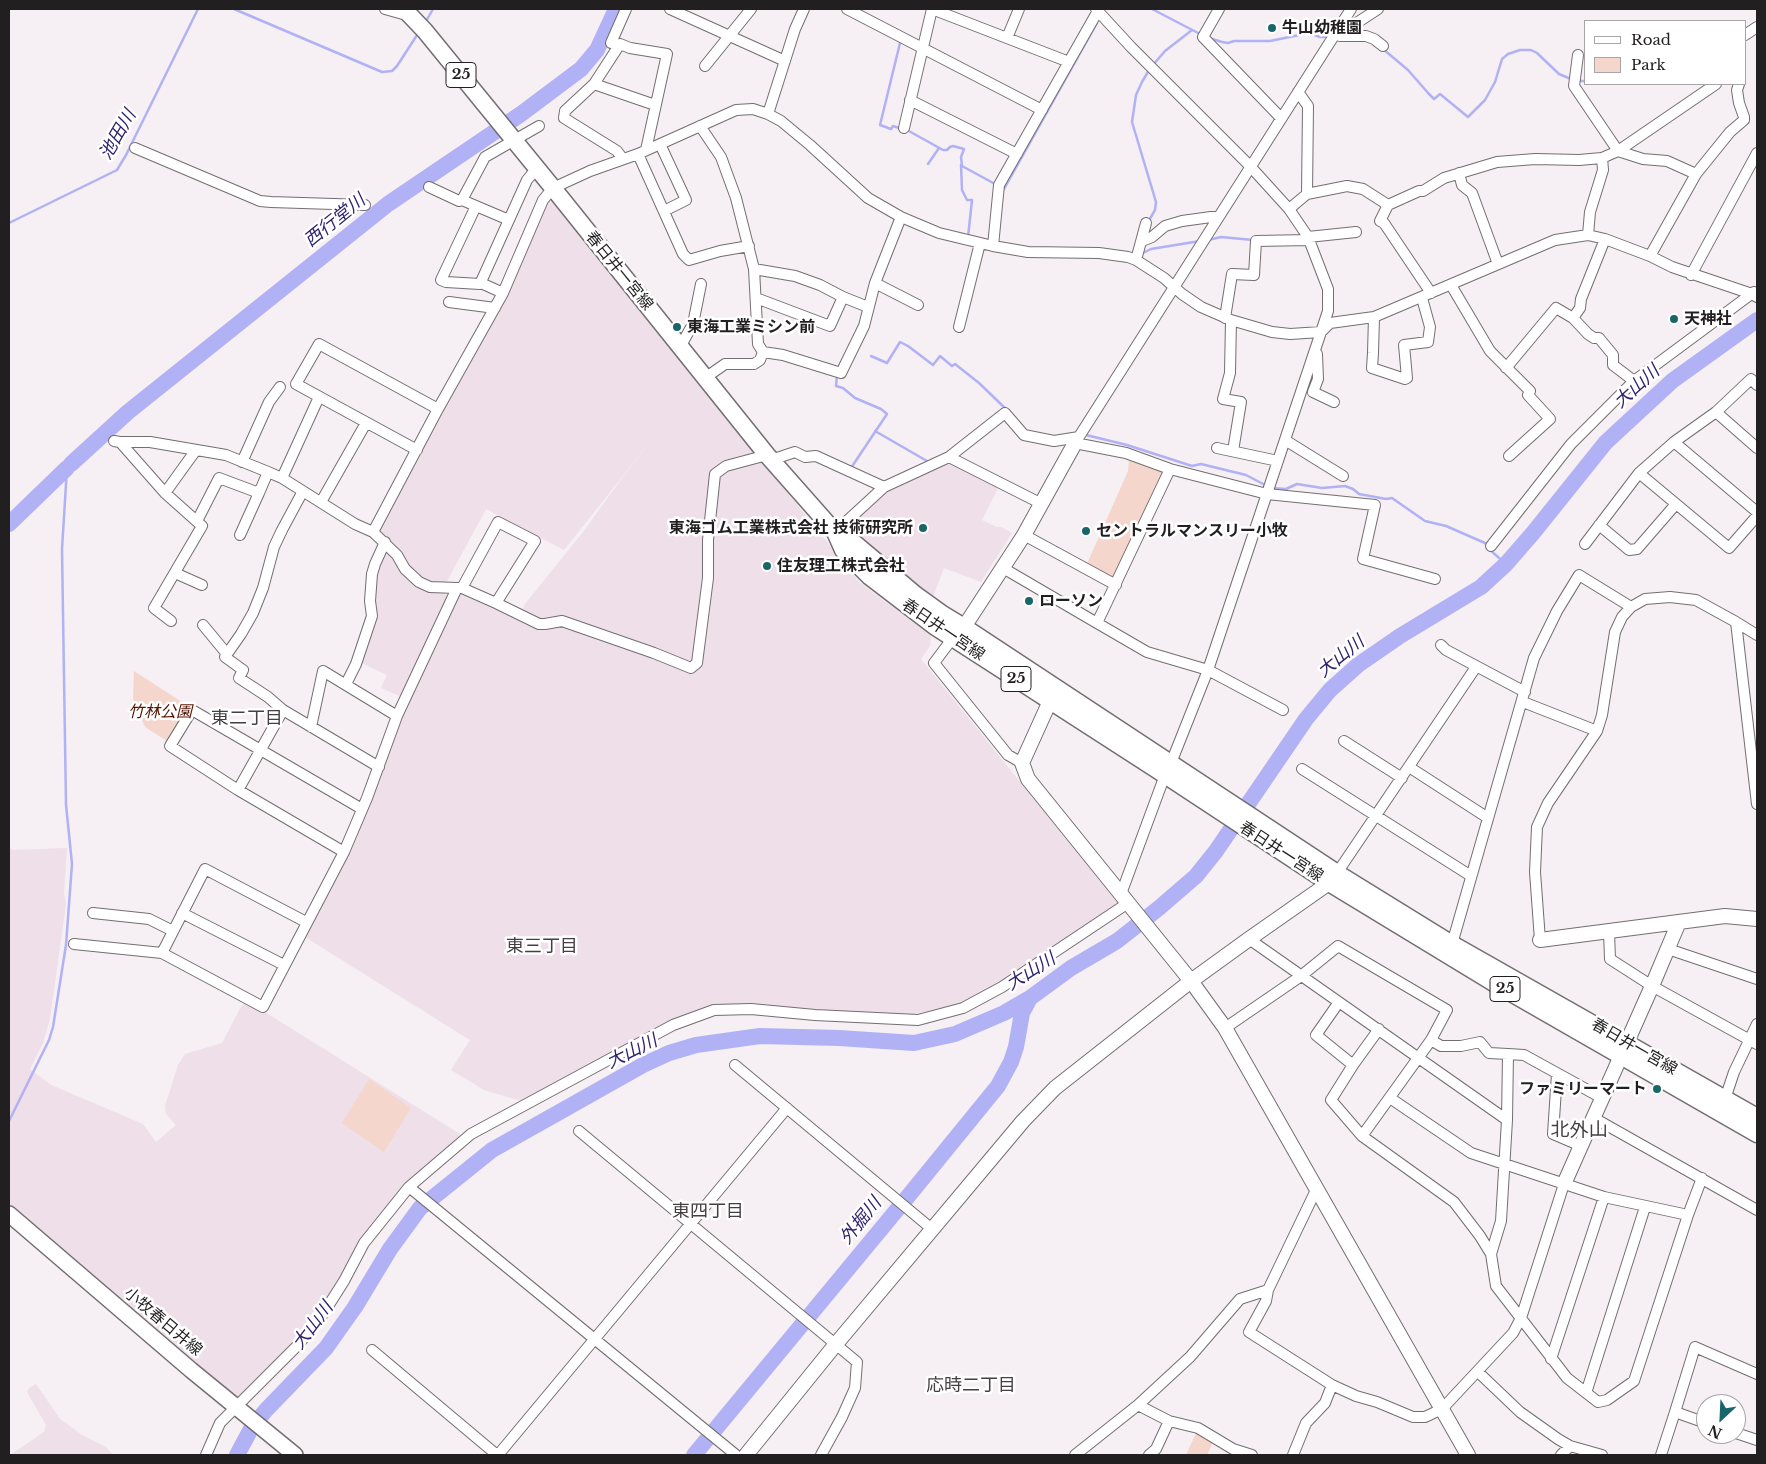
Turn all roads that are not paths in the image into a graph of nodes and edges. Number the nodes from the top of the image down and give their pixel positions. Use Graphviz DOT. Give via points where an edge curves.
graph roads {
  1 [pos="385,9"];
  2 [pos="626,9"];
  3 [pos="670,9"];
  4 [pos="751,9"];
  5 [pos="847,9"];
  6 [pos="932,9"];
  7 [pos="1019,9"];
  8 [pos="1218,9"];
  9 [pos="1350,9"];
  10 [pos="1378,9"];
  11 [pos="1098,10"];
  12 [pos="800,11"];
  13 [pos="414,19"];
  14 [pos="1757,27"];
  15 [pos="1746,34"];
  16 [pos="1339,35"];
  17 [pos="728,36"];
  18 [pos="1007,38"];
  19 [pos="610,43"];
  20 [pos="1383,46"];
  21 [pos="923,48"];
  22 [pos="1578,55"];
  23 [pos="785,61"];
  24 [pos="1069,62"];
  25 [pos="705,66"];
  26 [pos="594,84"];
  27 [pos="1715,85"];
  28 [pos="1739,85"];
  29 [pos="1298,92"];
  30 [pos="910,100"];
  31 [pos="655,105"];
  32 [pos="1042,110"];
  33 [pos="768,114"];
  34 [pos="1281,118"];
  35 [pos="539,126"];
  36 [pos="700,126"];
  37 [pos="904,128"];
  38 [pos="512,139"];
  39 [pos="660,144"];
  40 [pos="135,148"];
  41 [pos="1618,151"];
  42 [pos="642,152"];
  43 [pos="1757,153"];
  44 [pos="1017,154"];
  45 [pos="1602,158"];
  46 [pos="623,159"];
  47 [pos="1250,166"];
  48 [pos="537,168"];
  49 [pos="1460,173"];
  50 [pos="1696,174"];
  51 [pos="429,187"];
  52 [pos="554,188"];
  53 [pos="1306,194"];
  54 [pos="462,200"];
  55 [pos="365,205"];
  56 [pos="1388,205"];
  57 [pos="476,206"];
  58 [pos="1289,209"];
  59 [pos="664,211"];
  60 [pos="902,217"];
  61 [pos="1218,217"];
  62 [pos="509,220"];
  63 [pos="1146,223"];
  64 [pos="1356,232"];
  65 [pos="1588,235"];
  66 [pos="1308,239"];
  67 [pos="1605,239"];
  68 [pos="1142,241"];
  69 [pos="980,243"];
  70 [pos="749,246"];
  71 [pos="993,246"];
  72 [pos="1650,256"];
  73 [pos="1136,260"];
  74 [pos="1498,264"];
  75 [pos="754,269"];
  76 [pos="1691,275"];
  77 [pos="481,283"];
  78 [pos="875,283"];
  79 [pos="702,284"];
  80 [pos="1451,285"];
  81 [pos="1174,287"];
  82 [pos="503,293"];
  83 [pos="1755,294"];
  84 [pos="1426,295"];
  85 [pos="844,297"];
  86 [pos="756,298"];
  87 [pos="449,302"];
  88 [pos="918,305"];
  89 [pos="868,307"];
  90 [pos="495,308"];
  91 [pos="1374,317"];
  92 [pos="1573,318"];
  93 [pos="1228,319"];
  94 [pos="959,326"];
  95 [pos="1322,332"];
  96 [pos="680,347"];
  97 [pos="1316,349"];
  98 [pos="763,352"];
  99 [pos="1506,368"];
  100 [pos="705,378"];
  101 [pos="1634,381"];
  102 [pos="1757,385"];
  103 [pos="280,387"];
  104 [pos="319,396"];
  105 [pos="1334,402"];
  106 [pos="438,409"];
  107 [pos="1716,412"];
  108 [pos="366,423"];
  109 [pos="1077,440"];
  110 [pos="1285,440"];
  111 [pos="1674,442"];
  112 [pos="1217,448"];
  113 [pos="1757,448"];
  114 [pos="196,450"];
  115 [pos="417,450"];
  116 [pos="1233,451"];
  117 [pos="949,456"];
  118 [pos="1509,456"];
  119 [pos="769,458"];
  120 [pos="1278,461"];
  121 [pos="242,462"];
  122 [pos="1170,469"];
  123 [pos="268,472"];
  124 [pos="1639,473"];
  125 [pos="1343,476"];
  126 [pos="282,478"];
  127 [pos="884,487"];
  128 [pos="303,491"];
  129 [pos="165,492"];
  130 [pos="259,493"];
  131 [pos="1267,494"];
  132 [pos="321,502"];
  133 [pos="1042,504"];
  134 [pos="1676,504"];
  135 [pos="1757,514"];
  136 [pos="197,521"];
  137 [pos="1598,525"];
  138 [pos="373,532"];
  139 [pos="835,532"];
  140 [pos="240,535"];
  141 [pos="1024,535"];
  142 [pos="385,542"];
  143 [pos="1585,544"];
  144 [pos="1490,546"];
  145 [pos="1003,568"];
  146 [pos="176,572"];
  147 [pos="1435,579"];
  148 [pos="202,585"];
  149 [pos="1116,585"];
  150 [pos="459,588"];
  151 [pos="496,603"];
  152 [pos="1632,607"];
  153 [pos="172,621"];
  154 [pos="1736,622"];
  155 [pos="1097,623"];
  156 [pos="203,625"];
  157 [pos="958,632"];
  158 [pos="1757,634"];
  159 [pos="1441,645"];
  160 [pos="227,654"];
  161 [pos="1476,667"];
  162 [pos="1208,670"];
  163 [pos="346,684"];
  164 [pos="1524,697"];
  165 [pos="1050,701"];
  166 [pos="283,710"];
  167 [pos="1283,710"];
  168 [pos="397,716"];
  169 [pos="311,727"];
  170 [pos="1597,731"];
  171 [pos="1344,741"];
  172 [pos="260,750"];
  173 [pos="1022,763"];
  174 [pos="379,767"];
  175 [pos="1409,767"];
  176 [pos="1168,769"];
  177 [pos="1302,769"];
  178 [pos="1402,778"];
  179 [pos="238,790"];
  180 [pos="1757,804"];
  181 [pos="362,809"];
  182 [pos="1376,816"];
  183 [pos="1488,818"];
  184 [pos="344,852"];
  185 [pos="1471,876"];
  186 [pos="1333,878"];
  187 [pos="1127,901"];
  188 [pos="93,913"];
  189 [pos="182,913"];
  190 [pos="1757,919"];
  191 [pos="306,922"];
  192 [pos="1679,922"];
  193 [pos="173,931"];
  194 [pos="1609,932"];
  195 [pos="1249,939"];
  196 [pos="1540,940"];
  197 [pos="74,944"];
  198 [pos="1452,944"];
  199 [pos="1668,949"];
  200 [pos="162,953"];
  201 [pos="284,965"];
  202 [pos="1301,976"];
  203 [pos="1757,979"];
  204 [pos="1191,981"];
  205 [pos="1652,986"];
  206 [pos="1339,1002"];
  207 [pos="1757,1024"];
  208 [pos="1225,1028"];
  209 [pos="1379,1029"];
  210 [pos="1431,1040"];
  211 [pos="1753,1041"];
  212 [pos="1624,1048"];
  213 [pos="1508,1054"];
  214 [pos="1419,1057"];
  215 [pos="735,1065"];
  216 [pos="1353,1065"];
  217 [pos="1557,1074"];
  218 [pos="1390,1098"];
  219 [pos="1602,1098"];
  220 [pos="1725,1098"];
  221 [pos="787,1108"];
  222 [pos="1757,1117"];
  223 [pos="1594,1118"];
  224 [pos="1508,1120"];
  225 [pos="579,1131"];
  226 [pos="1757,1134"];
  227 [pos="1362,1136"];
  228 [pos="1582,1146"];
  229 [pos="1504,1164"];
  230 [pos="1702,1178"];
  231 [pos="1564,1184"];
  232 [pos="409,1187"];
  233 [pos="1317,1188"];
  234 [pos="1604,1197"];
  235 [pos="1645,1207"];
  236 [pos="1757,1210"];
  237 [pos="9,1214"];
  238 [pos="1688,1214"];
  239 [pos="690,1223"];
  240 [pos="932,1229"];
  241 [pos="1490,1254"];
  242 [pos="1268,1290"];
  243 [pos="1521,1318"];
  244 [pos="594,1339"];
  245 [pos="836,1344"];
  246 [pos="372,1350"];
  247 [pos="1552,1359"];
  248 [pos="1478,1372"];
  249 [pos="1757,1374"];
  250 [pos="1332,1384"];
  251 [pos="1586,1393"];
  252 [pos="1138,1405"];
  253 [pos="236,1407"];
  254 [pos="1442,1408"];
  255 [pos="1676,1412"];
  256 [pos="1696,1419"];
  257 [pos="1169,1421"];
  258 [pos="1570,1446"];
  259 [pos="1156,1453"];
  260 [pos="206,1455"];
  261 [pos="295,1455"];
  262 [pos="497,1455"];
  263 [pos="736,1455"];
  264 [pos="746,1455"];
  265 [pos="821,1455"];
  266 [pos="1075,1455"];
  267 [pos="1252,1455"];
  268 [pos="1293,1455"];
  269 [pos="1468,1455"];
  270 [pos="1561,1455"];
  271 [pos="1602,1455"];
  272 [pos="1661,1455"];
  1 -- 13 [label="street"];
  2 -- 19 [label="street"];
  3 -- 17 [label="street"];
  4 -- 17 [label="street"];
  5 -- 21 [label="street"];
  6 -- 18 [label="street"];
  6 -- 21 [label="street"];
  7 -- 18 [label="street"];
  8 -- 34 [label="street" via="1203,37"];
  9 -- 16 [label="street"];
  10 -- 16 [label="street"];
  11 -- 24 [label="street"];
  11 -- 47 [label="street" via="1130,47"];
  12 -- 23 [label="street"];
  13 -- 38 [label="main road, 春日井一宮線 / 25"];
  14 -- 15 [label="street"];
  16 -- 20 [label="street" via="1366,36"];
  16 -- 29 [label="street"];
  17 -- 23 [label="street"];
  17 -- 25 [label="street"];
  18 -- 24 [label="street"];
  21 -- 30 [label="street"];
  21 -- 32 [label="street"];
  22 -- 41 [label="street" via="1574,86"];
  23 -- 33 [label="street"];
  24 -- 32 [label="street"];
  26 -- 31 [label="street"];
  26 -- 31 [label="street" via="620,44 666,54"];
  26 -- 46 [label="street" via="565,111 564,118 617,151"];
  27 -- 41 [label="street"];
  28 -- 50 [label="street" via="1744,120"];
  29 -- 34 [label="street"];
  29 -- 53 [label="street" via="1308,106"];
  30 -- 37 [label="street"];
  30 -- 44 [label="street"];
  31 -- 42 [label="street"];
  32 -- 44 [label="street"];
  33 -- 36 [label="street" via="736,110"];
  33 -- 60 [label="street" via="810,145 868,198"];
  34 -- 47 [label="street"];
  35 -- 38 [label="street"];
  36 -- 39 [label="street"];
  36 -- 70 [label="street" via="721,157"];
  38 -- 48 [label="main road, 春日井一宮線 / 25"];
  38 -- 54 [label="street" via="485,157"];
  39 -- 42 [label="street"];
  39 -- 59 [label="street" via="686,200"];
  40 -- 55 [label="street" via="260,201"];
  41 -- 45 [label="street"];
  41 -- 50 [label="street" via="1643,159 1667,161"];
  42 -- 46 [label="street"];
  42 -- 59 [label="street"];
  43 -- 76 [label="street"];
  44 -- 71 [label="street" via="999,185"];
  45 -- 49 [label="street" via="1497,162"];
  45 -- 65 [label="street" via="1603,170 1590,212"];
  46 -- 52 [label="street"];
  47 -- 58 [label="street"];
  47 -- 61 [label="street"];
  48 -- 52 [label="main road, 春日井一宮線 / 25"];
  48 -- 62 [label="street" via="527,180"];
  49 -- 56 [label="street"];
  49 -- 74 [label="street" via="1462,185 1472,193"];
  50 -- 72 [label="street"];
  51 -- 54 [label="street"];
  52 -- 82 [label="street" via="543,200"];
  52 -- 96 [label="main road, 春日井一宮線 / 25"];
  53 -- 56 [label="street" via="1355,186"];
  53 -- 58 [label="street"];
  54 -- 57 [label="street"];
  56 -- 84 [label="street" via="1380,221"];
  57 -- 62 [label="street"];
  57 -- 77 [label="street" via="441,280"];
  58 -- 66 [label="street"];
  59 -- 70 [label="street" via="683,254 689,260"];
  60 -- 69 [label="street" via="939,233"];
  60 -- 78 [label="street"];
  61 -- 68 [label="street" via="1165,226"];
  61 -- 81 [label="street"];
  62 -- 77 [label="street"];
  63 -- 68 [label="street"];
  64 -- 66 [label="street"];
  65 -- 67 [label="street"];
  65 -- 74 [label="street" via="1555,240"];
  66 -- 93 [label="street" via="1256,241 1254,275 1232,274"];
  66 -- 95 [label="street" via="1328,289 1328,311"];
  67 -- 72 [label="street"];
  67 -- 92 [label="street" via="1580,308"];
  68 -- 73 [label="street"];
  69 -- 71 [label="street"];
  69 -- 94 [label="street"];
  70 -- 75 [label="street"];
  71 -- 73 [label="street" via="1028,252 1099,253"];
  72 -- 76 [label="street"];
  73 -- 81 [label="street"];
  74 -- 80 [label="street"];
  75 -- 85 [label="street" via="795,276"];
  75 -- 86 [label="street"];
  76 -- 83 [label="street"];
  77 -- 82 [label="street"];
  78 -- 88 [label="street"];
  78 -- 89 [label="street"];
  79 -- 96 [label="street" via="693,324"];
  80 -- 84 [label="street"];
  80 -- 99 [label="street" via="1490,351"];
  81 -- 93 [label="street" via="1201,307"];
  81 -- 109 [label="street"];
  82 -- 90 [label="street"];
  83 -- 101 [label="street"];
  84 -- 91 [label="street"];
  84 -- 91 [label="street" via="1430,327 1428,342 1404,345 1405,379 1372,368"];
  85 -- 86 [label="street" via="830,326"];
  85 -- 89 [label="street"];
  86 -- 98 [label="street" via="758,344"];
  87 -- 90 [label="street"];
  89 -- 98 [label="street" via="864,326 841,373"];
  90 -- 106 [label="street"];
  91 -- 95 [label="street" via="1330,323"];
  92 -- 99 [label="street" via="1556,308"];
  92 -- 101 [label="street" via="1588,334 1599,338 1613,354 1613,365"];
  93 -- 95 [label="street" via="1272,332"];
  93 -- 116 [label="street" via="1230,373 1223,398 1241,402"];
  95 -- 97 [label="street"];
  96 -- 100 [label="main road, 春日井一宮線 / 25"];
  97 -- 105 [label="street" via="1318,379 1313,392"];
  97 -- 110 [label="street"];
  98 -- 100 [label="street" via="754,364 725,364"];
  99 -- 118 [label="street" via="1530,391 1528,395 1550,419"];
  100 -- 119 [label="main road, 春日井一宮線 / 25"];
  101 -- 144 [label="street" via="1571,444"];
  102 -- 107 [label="street" via="1751,379"];
  103 -- 121 [label="street" via="269,402"];
  104 -- 106 [label="street" via="296,384 319,344"];
  104 -- 108 [label="street"];
  104 -- 126 [label="street"];
  106 -- 115 [label="street"];
  107 -- 111 [label="street"];
  107 -- 113 [label="street"];
  108 -- 115 [label="street"];
  108 -- 132 [label="street"];
  109 -- 117 [label="street" via="1054,441 1024,435 1005,413"];
  109 -- 122 [label="street"];
  109 -- 133 [label="street"];
  110 -- 120 [label="street"];
  110 -- 125 [label="street"];
  111 -- 124 [label="street"];
  111 -- 135 [label="street"];
  112 -- 116 [label="street"];
  114 -- 121 [label="street"];
  114 -- 129 [label="street"];
  114 -- 129 [label="street" via="150,442 117,442"];
  115 -- 138 [label="street"];
  116 -- 120 [label="street"];
  117 -- 127 [label="street"];
  117 -- 133 [label="street"];
  119 -- 127 [label="street" via="795,452 805,457 816,456"];
  119 -- 139 [label="main road, 春日井一宮線 / 25"];
  119 -- 151 [label="street" via="726,466 715,474 698,663 690,668 562,621 539,624"];
  120 -- 131 [label="street"];
  121 -- 123 [label="street"];
  122 -- 131 [label="street"];
  122 -- 149 [label="street"];
  123 -- 126 [label="street"];
  123 -- 130 [label="street"];
  124 -- 134 [label="street"];
  124 -- 137 [label="street"];
  126 -- 128 [label="street"];
  127 -- 139 [label="street"];
  128 -- 132 [label="street"];
  128 -- 160 [label="street" via="274,548 253,613"];
  129 -- 136 [label="street"];
  130 -- 136 [label="street" via="219,478"];
  130 -- 140 [label="street"];
  131 -- 147 [label="street" via="1375,505 1363,558"];
  131 -- 162 [label="street"];
  132 -- 138 [label="street"];
  133 -- 141 [label="street"];
  134 -- 135 [label="street" via="1729,548"];
  134 -- 137 [label="street" via="1637,549 1629,550"];
  136 -- 146 [label="street" via="202,526"];
  137 -- 143 [label="street"];
  138 -- 142 [label="street"];
  139 -- 157 [label="main road, 春日井一宮線 / 25" via="941,613"];
  141 -- 145 [label="street"];
  141 -- 149 [label="street"];
  142 -- 150 [label="street" via="419,582 430,587"];
  142 -- 163 [label="street" via="372,574 372,616"];
  145 -- 155 [label="street"];
  145 -- 157 [label="street"];
  146 -- 148 [label="street"];
  146 -- 153 [label="street" via="154,608"];
  149 -- 155 [label="street"];
  150 -- 151 [label="street"];
  150 -- 151 [label="street" via="498,522 535,541"];
  150 -- 168 [label="street"];
  152 -- 154 [label="street" via="1645,599 1696,600"];
  152 -- 164 [label="street" via="1579,575 1534,658"];
  152 -- 170 [label="street" via="1622,617 1616,632"];
  154 -- 158 [label="street"];
  154 -- 180 [label="street"];
  155 -- 162 [label="street" via="1147,652"];
  156 -- 160 [label="street"];
  157 -- 165 [label="main road, 春日井一宮線 / 25"];
  157 -- 173 [label="street" via="934,662 1008,755"];
  157 -- 176 [label="main road, 春日井一宮線 / 25"];
  159 -- 161 [label="street"];
  160 -- 166 [label="street" via="225,657 243,670 239,678"];
  161 -- 164 [label="street"];
  161 -- 175 [label="street"];
  162 -- 167 [label="street"];
  162 -- 176 [label="street"];
  163 -- 168 [label="street"];
  163 -- 169 [label="street" via="323,671"];
  164 -- 170 [label="street"];
  164 -- 183 [label="street"];
  165 -- 173 [label="street"];
  165 -- 176 [label="main road, 春日井一宮線 / 25"];
  166 -- 169 [label="street"];
  166 -- 172 [label="street"];
  168 -- 174 [label="street"];
  169 -- 174 [label="street"];
  170 -- 196 [label="street" via="1548,803 1537,826 1535,872"];
  171 -- 178 [label="street"];
  172 -- 179 [label="street"];
  172 -- 179 [label="street" via="192,710 170,746"];
  172 -- 181 [label="street"];
  173 -- 187 [label="street" via="1028,779"];
  174 -- 181 [label="street"];
  175 -- 178 [label="street"];
  175 -- 183 [label="street"];
  176 -- 186 [label="main road, 春日井一宮線 / 25"];
  176 -- 187 [label="street"];
  177 -- 182 [label="street"];
  178 -- 182 [label="street"];
  179 -- 184 [label="street"];
  181 -- 184 [label="street"];
  182 -- 185 [label="street"];
  182 -- 186 [label="street"];
  183 -- 185 [label="street"];
  184 -- 191 [label="street"];
  185 -- 198 [label="street"];
  186 -- 195 [label="street"];
  186 -- 198 [label="main road, 春日井一宮線 / 25"];
  186 -- 212 [label="main road, 春日井一宮線 / 25" via="1484,977"];
  187 -- 204 [label="street"];
  187 -- 232 [label="street" via="1002,987 963,1008 918,1020 752,1009 714,1010 673,1025 471,1134"];
  188 -- 193 [label="street" via="149,919"];
  189 -- 191 [label="street" via="205,869"];
  189 -- 193 [label="street"];
  189 -- 201 [label="street"];
  190 -- 192 [label="street" via="1725,916"];
  191 -- 201 [label="street"];
  192 -- 194 [label="street"];
  192 -- 199 [label="street"];
  193 -- 200 [label="street"];
  194 -- 196 [label="street"];
  194 -- 205 [label="street" via="1610,959"];
  195 -- 202 [label="street"];
  195 -- 204 [label="street"];
  197 -- 200 [label="street"];
  198 -- 212 [label="main road, 春日井一宮線 / 25"];
  199 -- 203 [label="street"];
  199 -- 205 [label="street"];
  200 -- 201 [label="street" via="263,1007"];
  202 -- 206 [label="street"];
  202 -- 208 [label="street"];
  202 -- 210 [label="street" via="1338,946 1447,1010"];
  204 -- 208 [label="street"];
  204 -- 240 [label="street" via="1055,1088"];
  205 -- 211 [label="street"];
  205 -- 212 [label="street"];
  206 -- 209 [label="street"];
  206 -- 216 [label="street" via="1316,1035"];
  207 -- 211 [label="street"];
  208 -- 233 [label="street"];
  209 -- 214 [label="street"];
  209 -- 216 [label="street"];
  210 -- 213 [label="street" via="1441,1046 1480,1042 1489,1053"];
  210 -- 214 [label="street"];
  211 -- 220 [label="street" via="1734,1072"];
  212 -- 219 [label="street"];
  212 -- 220 [label="main road, 春日井一宮線 / 25"];
  212 -- 226 [label="main road, 春日井一宮線 / 25"];
  213 -- 217 [label="street" via="1524,1055"];
  213 -- 224 [label="street"];
  214 -- 218 [label="street"];
  214 -- 224 [label="street"];
  215 -- 221 [label="street"];
  216 -- 227 [label="street" via="1331,1100"];
  217 -- 219 [label="street"];
  217 -- 228 [label="street" via="1553,1134"];
  218 -- 227 [label="street"];
  218 -- 229 [label="street" via="1470,1153"];
  219 -- 223 [label="street"];
  220 -- 222 [label="main road, 春日井一宮線 / 25"];
  221 -- 239 [label="street"];
  221 -- 240 [label="street"];
  223 -- 228 [label="street"];
  223 -- 230 [label="street"];
  224 -- 229 [label="street"];
  225 -- 239 [label="street"];
  227 -- 241 [label="street" via="1454,1202"];
  228 -- 231 [label="street"];
  229 -- 231 [label="street"];
  229 -- 241 [label="street" via="1501,1221"];
  230 -- 236 [label="street"];
  230 -- 238 [label="street"];
  231 -- 234 [label="street"];
  231 -- 243 [label="street"];
  232 -- 244 [label="street"];
  232 -- 253 [label="street" via="364,1243 323,1314 298,1345"];
  233 -- 242 [label="street"];
  233 -- 254 [label="street"];
  234 -- 235 [label="street"];
  234 -- 247 [label="street"];
  235 -- 238 [label="street"];
  235 -- 251 [label="street"];
  237 -- 253 [label="main road, 小牧春日井線"];
  238 -- 251 [label="street" via="1634,1381 1607,1400 1598,1402"];
  239 -- 244 [label="street"];
  239 -- 245 [label="street"];
  240 -- 245 [label="street"];
  241 -- 243 [label="street" via="1496,1286"];
  242 -- 250 [label="street" via="1266,1301 1249,1332"];
  242 -- 252 [label="street" via="1240,1298 1190,1357"];
  243 -- 247 [label="street"];
  243 -- 248 [label="street"];
  244 -- 262 [label="street"];
  244 -- 263 [label="street"];
  245 -- 264 [label="street"];
  245 -- 265 [label="street" via="857,1362 855,1388"];
  246 -- 262 [label="street"];
  247 -- 251 [label="street" via="1567,1378"];
  248 -- 254 [label="street"];
  248 -- 258 [label="street" via="1520,1412"];
  249 -- 255 [label="street" via="1695,1348"];
  250 -- 254 [label="street" via="1413,1417 1424,1417"];
  250 -- 268 [label="street" via="1325,1403 1306,1423"];
  252 -- 257 [label="street"];
  252 -- 266 [label="street"];
  253 -- 260 [label="street" via="220,1423"];
  253 -- 261 [label="main road, 小牧春日井線"];
  254 -- 269 [label="street"];
  255 -- 256 [label="street"];
  255 -- 272 [label="street"];
  257 -- 259 [label="street"];
  257 -- 267 [label="street" via="1198,1428 1233,1449"];
  258 -- 270 [label="street"];
  258 -- 271 [label="street"];
}
